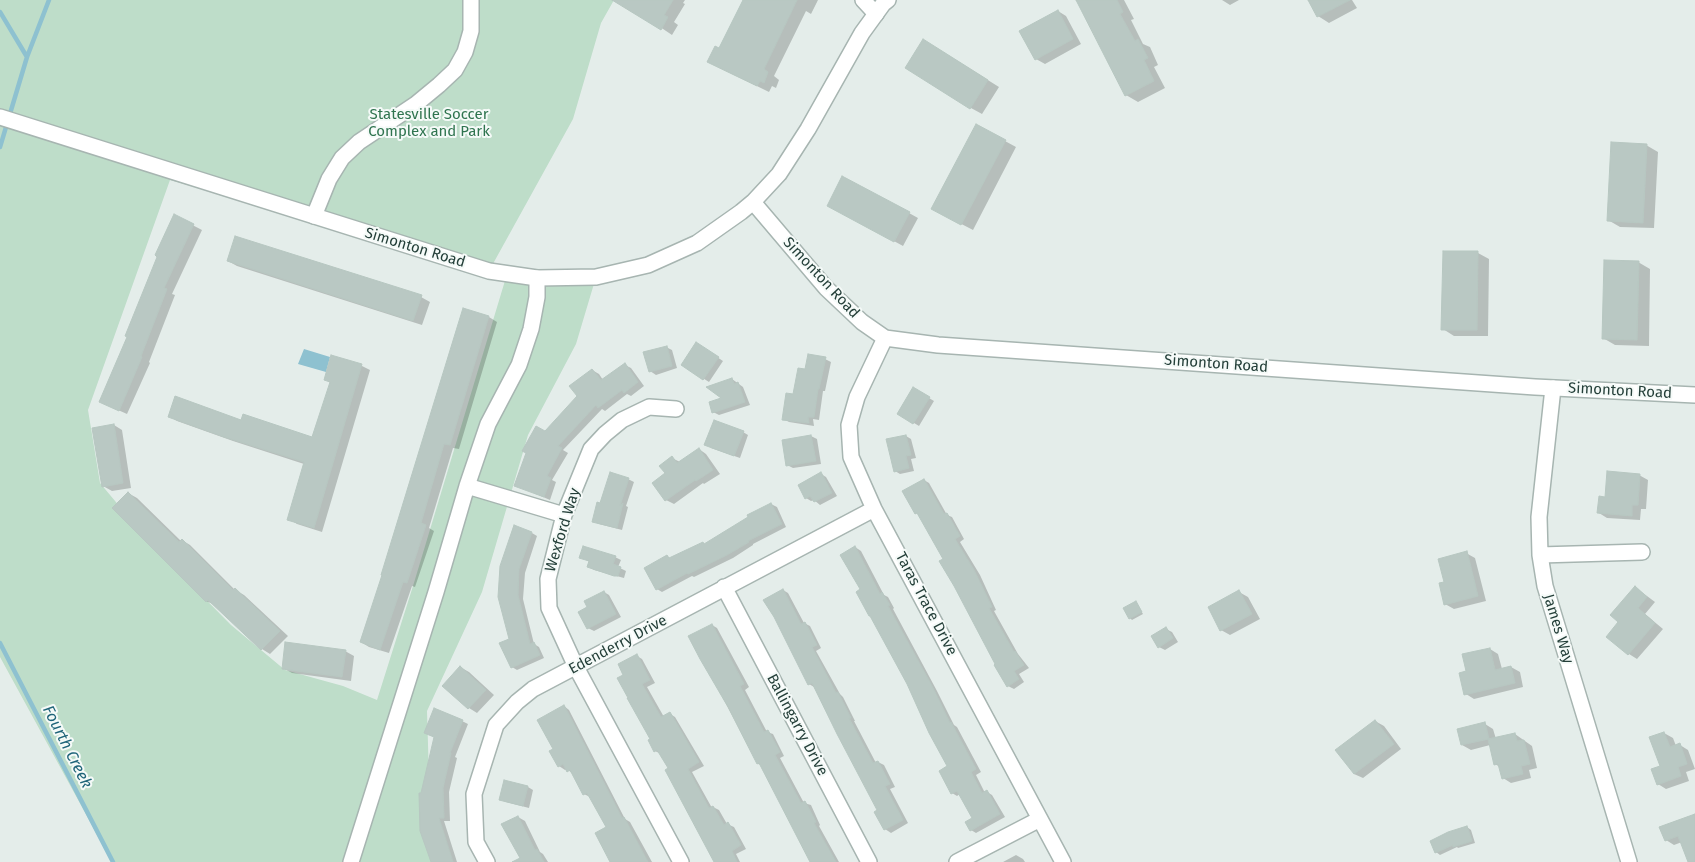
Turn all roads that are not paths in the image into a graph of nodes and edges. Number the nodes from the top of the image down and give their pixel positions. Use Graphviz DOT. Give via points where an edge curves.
graph roads {
  1 [pos="471,0"];
  2 [pos="863,0"];
  3 [pos="888,0"];
  4 [pos="876,14"];
  5 [pos="0,117"];
  6 [pos="753,202"];
  7 [pos="314,216"];
  8 [pos="537,278"];
  9 [pos="885,338"];
  10 [pos="1553,388"];
  11 [pos="1695,395"];
  12 [pos="676,409"];
  13 [pos="467,486"];
  14 [pos="874,509"];
  15 [pos="564,515"];
  16 [pos="1642,552"];
  17 [pos="1540,555"];
  18 [pos="724,587"];
  19 [pos="576,667"];
  20 [pos="1040,819"];
  21 [pos="351,862"];
  22 [pos="487,862"];
  23 [pos="681,862"];
  24 [pos="869,862"];
  25 [pos="956,862"];
  26 [pos="1063,862"];
  27 [pos="1629,862"];
  1 -- 7 [label="street" via="471,31 455,70 416,104 359,142 342,158 329,179"];
  2 -- 4 [label="street"];
  3 -- 4 [label="street"];
  4 -- 6 [label="street" via="804,137 779,174"];
  5 -- 7 [label="street, Simonton Road"];
  6 -- 8 [label="street, Simonton Road" via="697,243 648,265 596,277"];
  6 -- 9 [label="street, Simonton Road" via="826,288 862,322"];
  7 -- 8 [label="street, Simonton Road" via="489,271"];
  8 -- 13 [label="street" via="531,328 519,365 488,424"];
  9 -- 10 [label="street, Simonton Road" via="947,346"];
  9 -- 14 [label="street, Taras Trace Drive" via="857,397 849,425 851,457"];
  10 -- 11 [label="street, Simonton Road"];
  10 -- 17 [label="street, James Way" via="1539,517"];
  12 -- 15 [label="street, Wexford Way" via="649,407 622,420 605,434 591,450"];
  13 -- 15 [label="street"];
  13 -- 21 [label="street"];
  14 -- 18 [label="street, Edenderry Drive"];
  14 -- 20 [label="street, Taras Trace Drive"];
  15 -- 19 [label="street, Wexford Way" via="548,578 549,608"];
  16 -- 17 [label="street"];
  17 -- 27 [label="street, James Way" via="1545,586"];
  18 -- 19 [label="street, Edenderry Drive"];
  18 -- 24 [label="street, Ballingarry Drive"];
  19 -- 22 [label="street, Edenderry Drive" via="533,689 496,724 474,794 476,842"];
  19 -- 23 [label="street, Wexford Way"];
  20 -- 25 [label="street"];
  20 -- 26 [label="street, Taras Trace Drive"];
}
